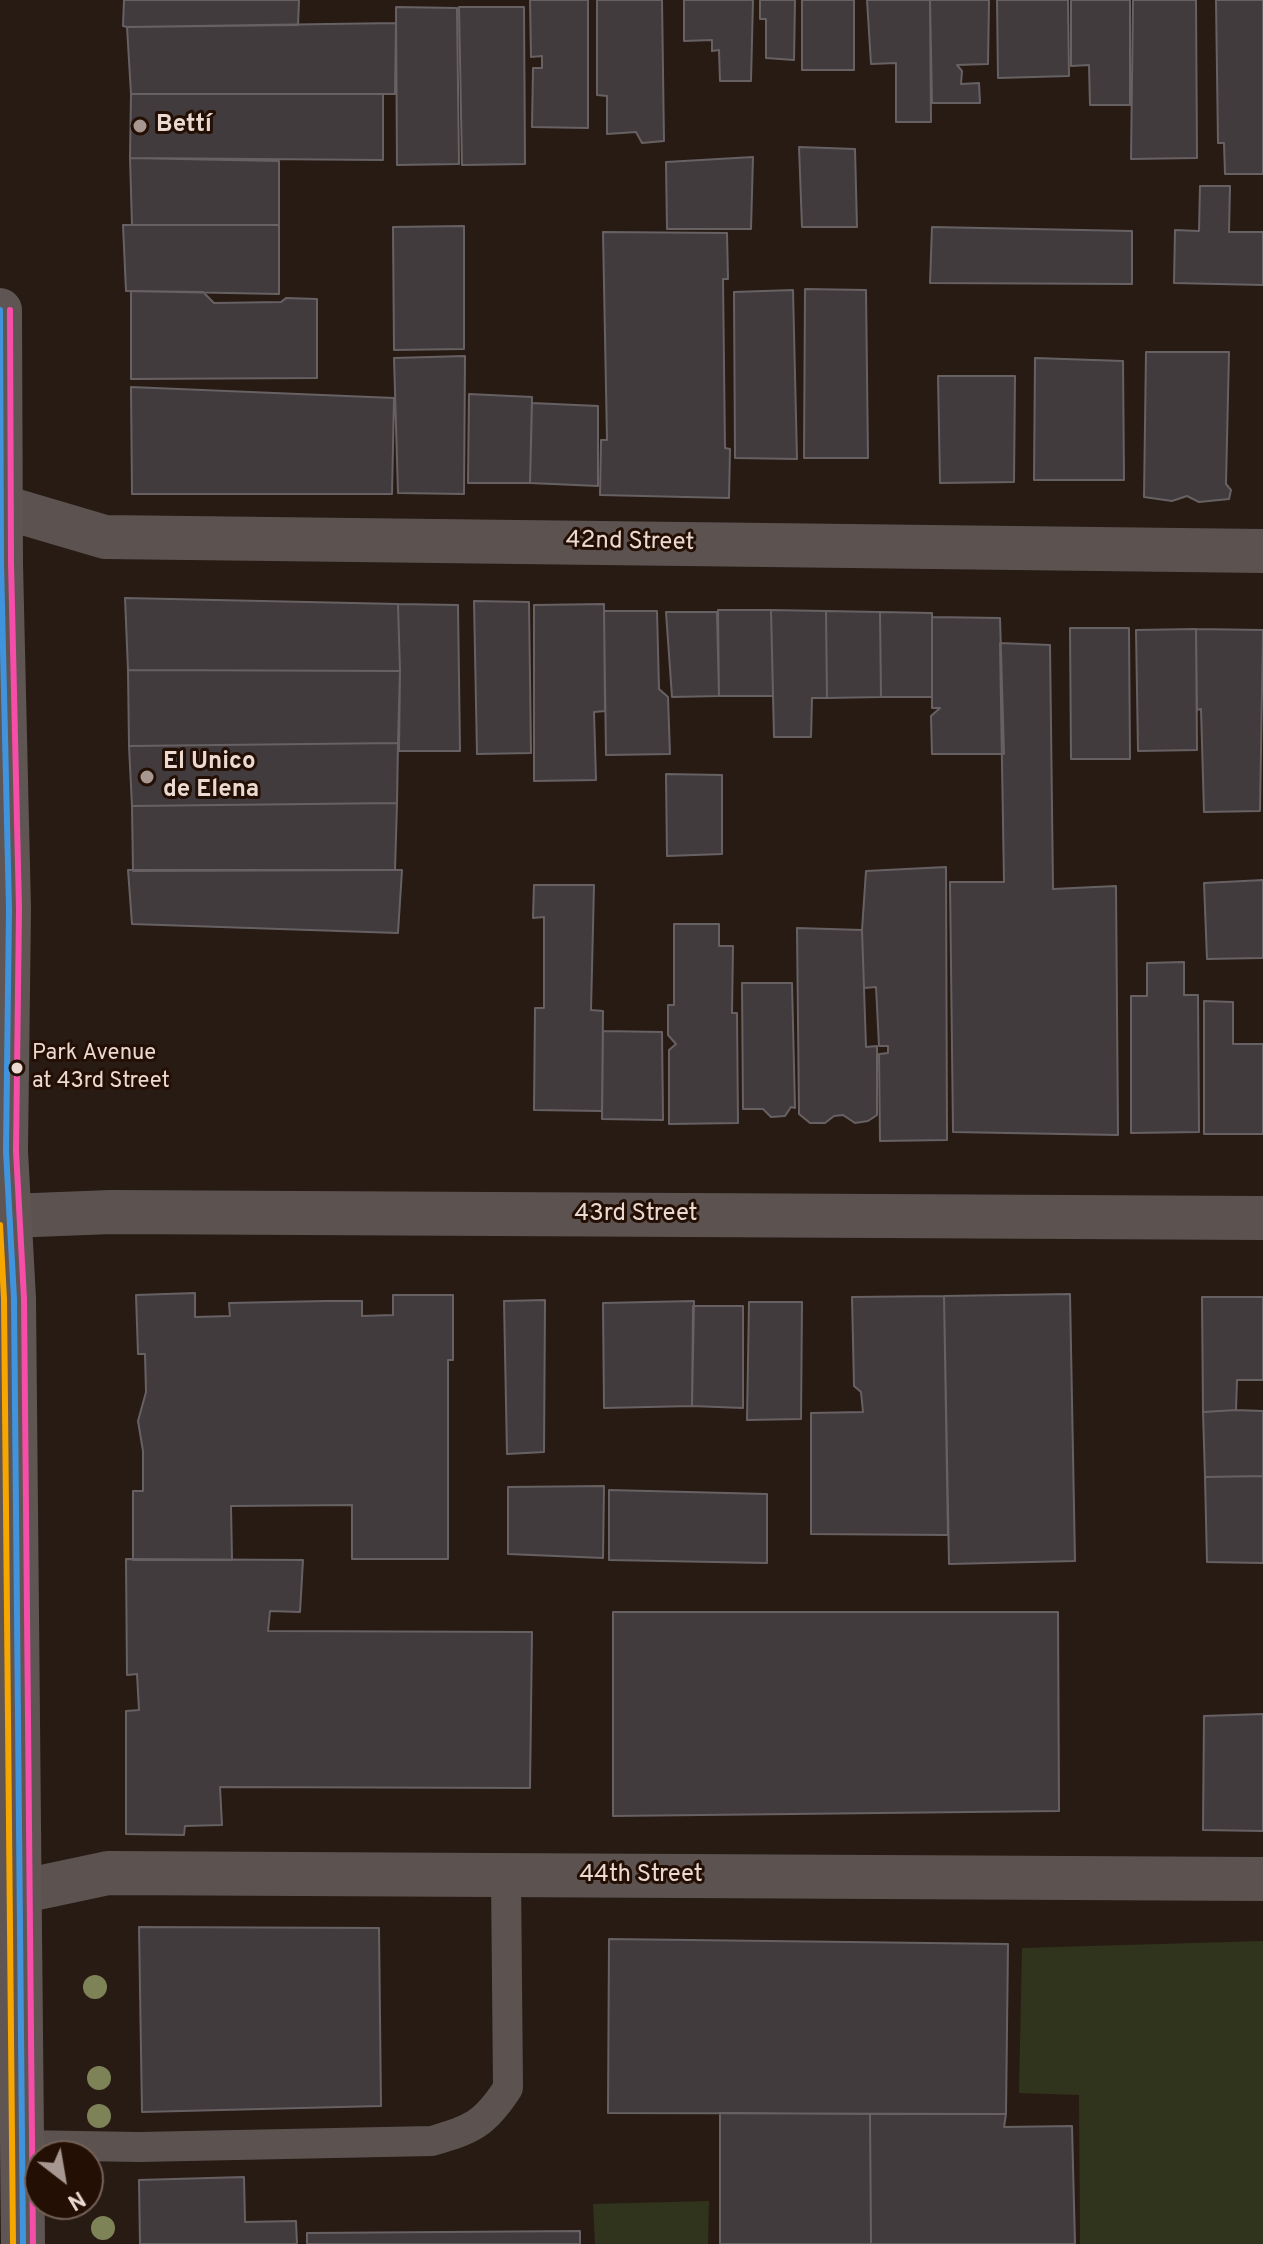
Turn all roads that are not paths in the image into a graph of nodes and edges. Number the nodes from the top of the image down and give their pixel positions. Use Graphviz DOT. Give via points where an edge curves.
graph roads {
  1 [pos="0,310"];
  2 [pos="1,506"];
  3 [pos="1263,551"];
  4 [pos="4,1216"];
  5 [pos="1263,1218"];
  6 [pos="506,1875"];
  7 [pos="1263,1879"];
  8 [pos="11,1894"];
  9 [pos="21,2145"];
  10 [pos="23,2244"];
  1 -- 2 [label="main road"];
  2 -- 3 [label="street, 42nd Street" via="105,537"];
  2 -- 4 [label="main road" via="9,909"];
  4 -- 5 [label="street, 43rd Street" via="126,1212"];
  4 -- 8 [label="main road" via="14,1299"];
  6 -- 7 [label="street, 44th Street"];
  6 -- 8 [label="street, 44th Street" via="108,1873"];
  6 -- 9 [label="lane" via="508,2088 495,2108 469,2130 432,2141"];
  8 -- 9 [label="main road"];
  9 -- 10 [label="main road"];
}
